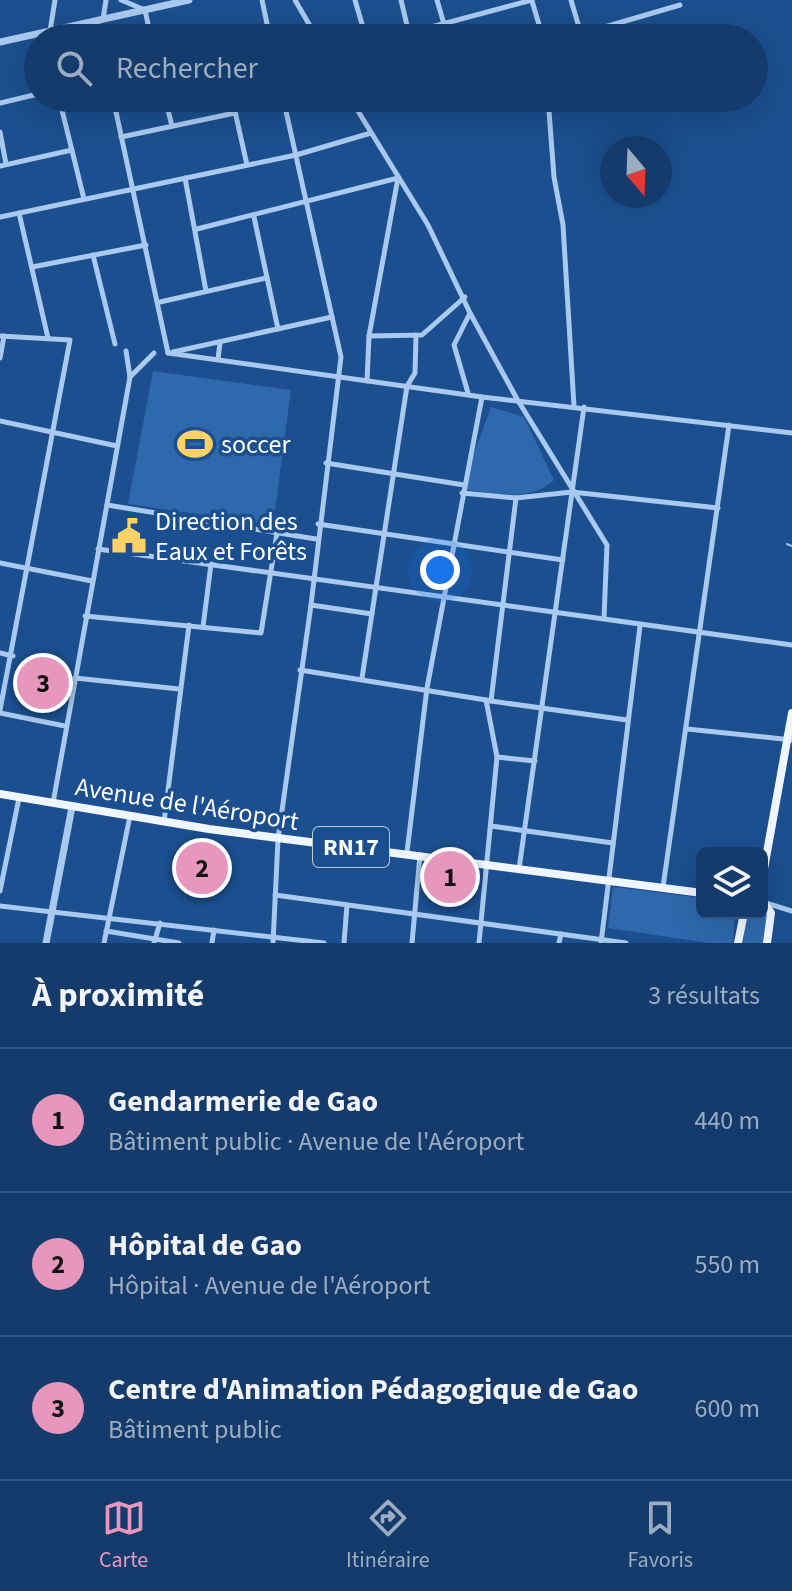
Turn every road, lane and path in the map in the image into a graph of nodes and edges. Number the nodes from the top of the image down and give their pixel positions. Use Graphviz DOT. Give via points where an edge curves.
graph roads {
  1 [pos="55,0"];
  2 [pos="106,0"];
  3 [pos="121,0"];
  4 [pos="189,0"];
  5 [pos="262,0"];
  6 [pos="295,0"];
  7 [pos="355,0"];
  8 [pos="401,0"];
  9 [pos="437,0"];
  10 [pos="532,0"];
  11 [pos="571,0"];
  12 [pos="680,5"];
  13 [pos="145,10"];
  14 [pos="100,20"];
  15 [pos="51,24"];
  16 [pos="82,24"];
  17 [pos="100,24"];
  18 [pos="148,24"];
  19 [pos="267,24"];
  20 [pos="309,24"];
  21 [pos="362,24"];
  22 [pos="407,24"];
  23 [pos="444,24"];
  24 [pos="539,24"];
  25 [pos="578,24"];
  26 [pos="615,24"];
  27 [pos="24,37"];
  28 [pos="0,42"];
  29 [pos="24,97"];
  30 [pos="0,103"];
  31 [pos="62,112"];
  32 [pos="116,112"];
  33 [pos="168,112"];
  34 [pos="286,112"];
  35 [pos="358,112"];
  36 [pos="549,112"];
  37 [pos="235,113"];
  38 [pos="172,126"];
  39 [pos="0,132"];
  40 [pos="371,133"];
  41 [pos="121,137"];
  42 [pos="72,150"];
  43 [pos="296,155"];
  44 [pos="3,165"];
  45 [pos="247,165"];
  46 [pos="185,178"];
  47 [pos="398,178"];
  48 [pos="133,189"];
  49 [pos="84,199"];
  50 [pos="307,203"];
  51 [pos="19,213"];
  52 [pos="0,217"];
  53 [pos="254,217"];
  54 [pos="197,229"];
  55 [pos="146,245"];
  56 [pos="93,255"];
  57 [pos="32,267"];
  58 [pos="266,278"];
  59 [pos="206,291"];
  60 [pos="465,297"];
  61 [pos="160,302"];
  62 [pos="470,313"];
  63 [pos="332,317"];
  64 [pos="278,329"];
  65 [pos="416,335"];
  66 [pos="2,336"];
  67 [pos="369,336"];
  68 [pos="48,338"];
  69 [pos="220,343"];
  70 [pos="115,344"];
  71 [pos="126,351"];
  72 [pos="154,353"];
  73 [pos="168,353"];
  74 [pos="0,358"];
  75 [pos="218,359"];
  76 [pos="336,376"];
  77 [pos="130,377"];
  78 [pos="367,381"];
  79 [pos="407,386"];
  80 [pos="468,393"];
  81 [pos="482,397"];
  82 [pos="517,399"];
  83 [pos="574,406"];
  84 [pos="584,407"];
  85 [pos="0,421"];
  86 [pos="729,425"];
  87 [pos="54,432"];
  88 [pos="792,433"];
  89 [pos="117,446"];
  90 [pos="326,463"];
  91 [pos="394,473"];
  92 [pos="464,485"];
  93 [pos="572,492"];
  94 [pos="462,493"];
  95 [pos="516,498"];
  96 [pos="107,505"];
  97 [pos="718,508"];
  98 [pos="318,524"];
  99 [pos="277,533"];
  100 [pos="384,534"];
  101 [pos="316,539"];
  102 [pos="456,546"];
  103 [pos="98,549"];
  104 [pos="509,552"];
  105 [pos="563,560"];
  106 [pos="0,563"];
  107 [pos="211,564"];
  108 [pos="29,568"];
  109 [pos="271,572"];
  110 [pos="314,578"];
  111 [pos="92,581"];
  112 [pos="376,587"];
  113 [pos="444,599"];
  114 [pos="503,604"];
  115 [pos="311,605"];
  116 [pos="555,611"];
  117 [pos="372,614"];
  118 [pos="85,616"];
  119 [pos="604,618"];
  120 [pos="189,625"];
  121 [pos="640,626"];
  122 [pos="203,627"];
  123 [pos="701,634"];
  124 [pos="792,645"];
  125 [pos="0,653"];
  126 [pos="13,656"];
  127 [pos="300,670"];
  128 [pos="75,678"];
  129 [pos="362,678"];
  130 [pos="427,688"];
  131 [pos="179,689"];
  132 [pos="488,700"];
  133 [pos="543,708"];
  134 [pos="0,712"];
  135 [pos="792,713"];
  136 [pos="627,720"];
  137 [pos="65,726"];
  138 [pos="687,729"];
  139 [pos="790,740"];
  140 [pos="497,757"];
  141 [pos="535,761"];
  142 [pos="0,794"];
  143 [pos="19,798"];
  144 [pos="53,803"];
  145 [pos="72,807"];
  146 [pos="130,816"];
  147 [pos="164,822"];
  148 [pos="491,826"];
  149 [pos="526,831"];
  150 [pos="278,839"];
  151 [pos="613,843"];
  152 [pos="768,850"];
  153 [pos="407,852"];
  154 [pos="420,854"];
  155 [pos="485,864"];
  156 [pos="519,869"];
  157 [pos="609,881"];
  158 [pos="663,887"];
  159 [pos="0,891"];
  160 [pos="696,892"];
  161 [pos="275,895"];
  162 [pos="768,902"];
  163 [pos="347,905"];
  164 [pos="0,906"];
  165 [pos="768,907"];
  166 [pos="788,910"];
  167 [pos="52,911"];
  168 [pos="771,913"];
  169 [pos="414,914"];
  170 [pos="109,917"];
  171 [pos="742,919"];
  172 [pos="160,923"];
  173 [pos="480,923"];
  174 [pos="214,930"];
  175 [pos="106,931"];
  176 [pos="561,934"];
  177 [pos="273,940"];
  178 [pos="155,941"];
  179 [pos="601,941"];
  180 [pos="46,943"];
  181 [pos="104,943"];
  182 [pos="179,943"];
  183 [pos="212,943"];
  184 [pos="324,943"];
  185 [pos="344,943"];
  186 [pos="412,943"];
  187 [pos="479,943"];
  188 [pos="559,943"];
  189 [pos="626,943"];
  190 [pos="738,943"];
  191 [pos="767,943"];
  1 -- 15 [label="street"];
  2 -- 14 [label="street"];
  3 -- 13 [label="street"];
  4 -- 13 [label="street"];
  5 -- 19 [label="street"];
  6 -- 20 [label="street"];
  7 -- 21 [label="street"];
  8 -- 22 [label="street"];
  9 -- 23 [label="street"];
  10 -- 23 [label="street"];
  10 -- 24 [label="street"];
  11 -- 25 [label="street"];
  12 -- 26 [label="street"];
  13 -- 14 [label="street"];
  13 -- 18 [label="street"];
  14 -- 16 [label="street"];
  14 -- 17 [label="street"];
  27 -- 28 [label="street"];
  29 -- 30 [label="street"];
  31 -- 42 [label="street"];
  32 -- 41 [label="street"];
  33 -- 38 [label="street"];
  34 -- 43 [label="street"];
  35 -- 40 [label="street"];
  36 -- 83 [label="street" via="563,225"];
  37 -- 38 [label="street"];
  37 -- 45 [label="street"];
  38 -- 41 [label="street"];
  39 -- 44 [label="street"];
  40 -- 43 [label="street"];
  40 -- 47 [label="street"];
  41 -- 48 [label="street"];
  42 -- 44 [label="street"];
  42 -- 49 [label="street"];
  43 -- 45 [label="street"];
  43 -- 50 [label="street"];
  45 -- 46 [label="street"];
  46 -- 48 [label="street"];
  46 -- 54 [label="street"];
  47 -- 50 [label="street"];
  47 -- 60 [label="street"];
  47 -- 67 [label="street"];
  48 -- 49 [label="street"];
  48 -- 55 [label="street"];
  49 -- 51 [label="street"];
  50 -- 53 [label="street"];
  50 -- 63 [label="street"];
  51 -- 52 [label="street"];
  51 -- 57 [label="street"];
  53 -- 54 [label="street"];
  53 -- 58 [label="street"];
  54 -- 59 [label="street"];
  55 -- 56 [label="street"];
  55 -- 61 [label="street"];
  56 -- 57 [label="street"];
  56 -- 70 [label="street"];
  57 -- 68 [label="street"];
  58 -- 59 [label="street"];
  58 -- 64 [label="street"];
  59 -- 61 [label="street"];
  60 -- 62 [label="street"];
  60 -- 65 [label="street"];
  61 -- 73 [label="street"];
  62 -- 80 [label="street" via="454,345"];
  62 -- 82 [label="street"];
  63 -- 64 [label="street"];
  63 -- 76 [label="street" via="341,357"];
  64 -- 69 [label="street"];
  65 -- 67 [label="street"];
  65 -- 79 [label="street" via="415,373"];
  66 -- 68 [label="street"];
  66 -- 74 [label="street"];
  67 -- 78 [label="street"];
  68 -- 87 [label="street" via="70,340"];
  69 -- 73 [label="street"];
  69 -- 75 [label="street"];
  71 -- 77 [label="street"];
  72 -- 77 [label="street"];
  73 -- 75 [label="street"];
  75 -- 76 [label="street"];
  76 -- 78 [label="street"];
  76 -- 90 [label="street"];
  77 -- 89 [label="street"];
  78 -- 79 [label="street"];
  79 -- 80 [label="street"];
  79 -- 91 [label="street"];
  80 -- 81 [label="street"];
  81 -- 82 [label="street"];
  81 -- 92 [label="street"];
  82 -- 83 [label="street"];
  82 -- 93 [label="street"];
  83 -- 84 [label="street"];
  84 -- 86 [label="street"];
  84 -- 93 [label="street"];
  85 -- 87 [label="street"];
  86 -- 88 [label="street"];
  86 -- 97 [label="street"];
  87 -- 89 [label="street"];
  87 -- 108 [label="street"];
  89 -- 96 [label="street"];
  90 -- 91 [label="street"];
  90 -- 98 [label="street"];
  91 -- 92 [label="street"];
  91 -- 100 [label="street"];
  92 -- 94 [label="street"];
  93 -- 95 [label="street"];
  93 -- 97 [label="street"];
  93 -- 105 [label="street"];
  93 -- 119 [label="street" via="607,545"];
  94 -- 95 [label="street"];
  94 -- 102 [label="street"];
  95 -- 104 [label="street"];
  96 -- 99 [label="street"];
  96 -- 103 [label="street"];
  97 -- 123 [label="street"];
  98 -- 100 [label="street"];
  98 -- 101 [label="street"];
  99 -- 101 [label="street"];
  99 -- 109 [label="street"];
  100 -- 102 [label="street"];
  100 -- 112 [label="street"];
  101 -- 110 [label="street"];
  102 -- 104 [label="street"];
  102 -- 113 [label="street"];
  103 -- 107 [label="street"];
  103 -- 111 [label="street"];
  104 -- 105 [label="street"];
  104 -- 114 [label="street"];
  105 -- 116 [label="street"];
  106 -- 108 [label="street"];
  107 -- 109 [label="street"];
  107 -- 122 [label="street"];
  108 -- 111 [label="street"];
  108 -- 126 [label="street"];
  109 -- 110 [label="street"];
  109 -- 122 [label="street" via="261,633"];
  110 -- 112 [label="street"];
  110 -- 115 [label="street"];
  111 -- 118 [label="street"];
  112 -- 113 [label="street"];
  112 -- 117 [label="street"];
  113 -- 114 [label="street"];
  113 -- 130 [label="street"];
  114 -- 116 [label="street"];
  114 -- 132 [label="street"];
  115 -- 117 [label="street"];
  115 -- 127 [label="street"];
  116 -- 119 [label="street"];
  116 -- 133 [label="street"];
  117 -- 129 [label="street"];
  118 -- 120 [label="street"];
  118 -- 128 [label="street"];
  119 -- 121 [label="street"];
  120 -- 122 [label="street"];
  120 -- 131 [label="street"];
  121 -- 123 [label="street"];
  121 -- 136 [label="street"];
  123 -- 124 [label="street"];
  123 -- 138 [label="street"];
  125 -- 126 [label="street"];
  126 -- 134 [label="street"];
  127 -- 129 [label="street"];
  127 -- 150 [label="street"];
  128 -- 131 [label="street"];
  128 -- 137 [label="street"];
  129 -- 130 [label="street"];
  130 -- 132 [label="street"];
  130 -- 153 [label="street"];
  131 -- 147 [label="street"];
  132 -- 133 [label="street"];
  132 -- 140 [label="street"];
  133 -- 136 [label="street"];
  133 -- 141 [label="street"];
  134 -- 137 [label="street"];
  135 -- 139 [label="main road"];
  136 -- 151 [label="street"];
  137 -- 144 [label="street"];
  138 -- 139 [label="street"];
  138 -- 158 [label="street"];
  139 -- 152 [label="main road"];
  140 -- 141 [label="street"];
  140 -- 148 [label="street"];
  141 -- 149 [label="street"];
  142 -- 143 [label="main road, Avenue de l'Aéroport / RN17"];
  143 -- 144 [label="main road, Avenue de l'Aéroport / RN17"];
  143 -- 159 [label="street"];
  144 -- 145 [label="main road, Avenue de l'Aéroport / RN17"];
  145 -- 146 [label="main road, Avenue de l'Aéroport / RN17"];
  145 -- 167 [label="street"];
  146 -- 147 [label="main road, Avenue de l'Aéroport / RN17"];
  146 -- 170 [label="street"];
  147 -- 150 [label="main road, Avenue de l'Aéroport / RN17"];
  148 -- 149 [label="street"];
  148 -- 155 [label="street"];
  149 -- 151 [label="street"];
  149 -- 156 [label="street"];
  150 -- 153 [label="main road, Avenue de l'Aéroport / RN17"];
  150 -- 161 [label="street"];
  151 -- 157 [label="street"];
  153 -- 154 [label="main road, Avenue de l'Aéroport / RN17"];
  154 -- 155 [label="main road, Avenue de l'Aéroport / RN17"];
  154 -- 169 [label="street"];
  155 -- 156 [label="main road, Avenue de l'Aéroport / RN17"];
  155 -- 173 [label="street"];
  156 -- 157 [label="main road, Avenue de l'Aéroport / RN17"];
  157 -- 158 [label="main road, Avenue de l'Aéroport / RN17"];
  157 -- 179 [label="street"];
  158 -- 160 [label="main road, Avenue de l'Aéroport / RN17"];
  161 -- 163 [label="street"];
  161 -- 177 [label="street"];
  162 -- 166 [label="street"];
  163 -- 169 [label="street"];
  163 -- 185 [label="street"];
  164 -- 167 [label="street"];
  165 -- 168 [label="main road"];
  166 -- 168 [label="street"];
  167 -- 170 [label="street"];
  167 -- 180 [label="street"];
  168 -- 191 [label="main road"];
  169 -- 173 [label="street"];
  169 -- 186 [label="street"];
  170 -- 172 [label="street"];
  170 -- 175 [label="street"];
  171 -- 190 [label="main road"];
  172 -- 174 [label="street"];
  172 -- 178 [label="street"];
  173 -- 176 [label="street"];
  173 -- 187 [label="street"];
  174 -- 177 [label="street"];
  174 -- 183 [label="street"];
  175 -- 178 [label="street"];
  175 -- 181 [label="street"];
  176 -- 179 [label="street"];
  176 -- 188 [label="street"];
  177 -- 184 [label="street"];
  178 -- 182 [label="street"];
  179 -- 189 [label="street"];
}
